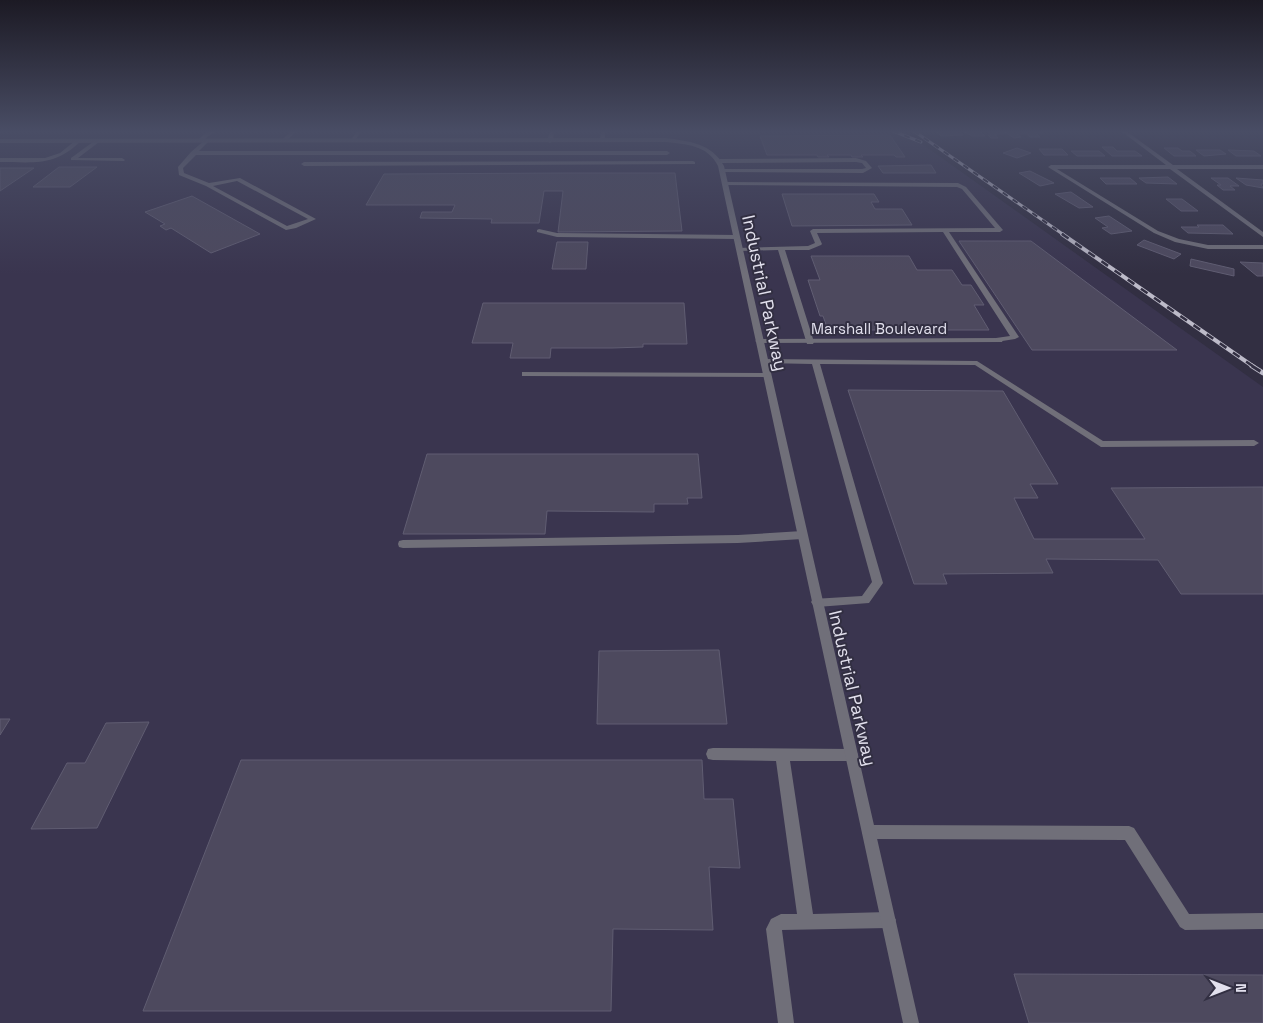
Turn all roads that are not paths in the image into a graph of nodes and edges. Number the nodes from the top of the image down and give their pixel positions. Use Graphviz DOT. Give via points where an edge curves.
graph roads {
  1 [pos="193,179"];
  2 [pos="724,179"];
  3 [pos="1070,179"];
  4 [pos="1187,179"];
  5 [pos="725,184"];
  6 [pos="208,185"];
  7 [pos="539,231"];
  8 [pos="945,231"];
  9 [pos="1263,235"];
  10 [pos="736,236"];
  11 [pos="1263,246"];
  12 [pos="781,248"];
  13 [pos="739,249"];
  14 [pos="759,341"];
  15 [pos="810,342"];
  16 [pos="764,361"];
  17 [pos="815,362"];
  18 [pos="525,374"];
  19 [pos="767,375"];
  20 [pos="1254,443"];
  21 [pos="802,535"];
  22 [pos="403,544"];
  23 [pos="817,602"];
  24 [pos="713,754"];
  25 [pos="782,755"];
  26 [pos="851,755"];
  27 [pos="869,832"];
  28 [pos="888,920"];
  29 [pos="806,921"];
  30 [pos="1263,921"];
  31 [pos="786,1023"];
  32 [pos="911,1023"];
  1 -- 6 [label="street"];
  2 -- 5 [label="street, Industrial Parkway"];
  3 -- 11 [label="street" via="1156,232 1177,241 1208,247"];
  4 -- 9 [label="street"];
  5 -- 8 [label="street" via="958,185 1000,230"];
  5 -- 10 [label="street, Industrial Parkway"];
  6 -- 6 [label="street" via="286,228 313,219 238,179"];
  7 -- 10 [label="street" via="557,236"];
  8 -- 12 [label="street" via="813,231 818,244 809,248"];
  8 -- 15 [label="street, Marshall Boulevard" via="1015,338"];
  10 -- 13 [label="street, Industrial Parkway"];
  12 -- 13 [label="street"];
  12 -- 15 [label="street"];
  13 -- 14 [label="street, Industrial Parkway"];
  14 -- 15 [label="street, Marshall Boulevard"];
  14 -- 16 [label="street, Industrial Parkway"];
  16 -- 17 [label="street"];
  16 -- 19 [label="street, Industrial Parkway"];
  17 -- 20 [label="street" via="977,363 1101,444"];
  17 -- 23 [label="street" via="878,583 865,600"];
  18 -- 19 [label="street"];
  19 -- 21 [label="street, Industrial Parkway"];
  21 -- 22 [label="street" via="738,539"];
  21 -- 23 [label="street, Industrial Parkway"];
  23 -- 26 [label="street, Industrial Parkway"];
  24 -- 25 [label="street"];
  25 -- 26 [label="street"];
  25 -- 29 [label="street"];
  26 -- 27 [label="street, Industrial Parkway"];
  27 -- 28 [label="street, Industrial Parkway"];
  27 -- 30 [label="street" via="1129,833 1184,922"];
  28 -- 29 [label="street"];
  28 -- 32 [label="street, Industrial Parkway"];
  29 -- 31 [label="street" via="781,922 774,929"];
}
